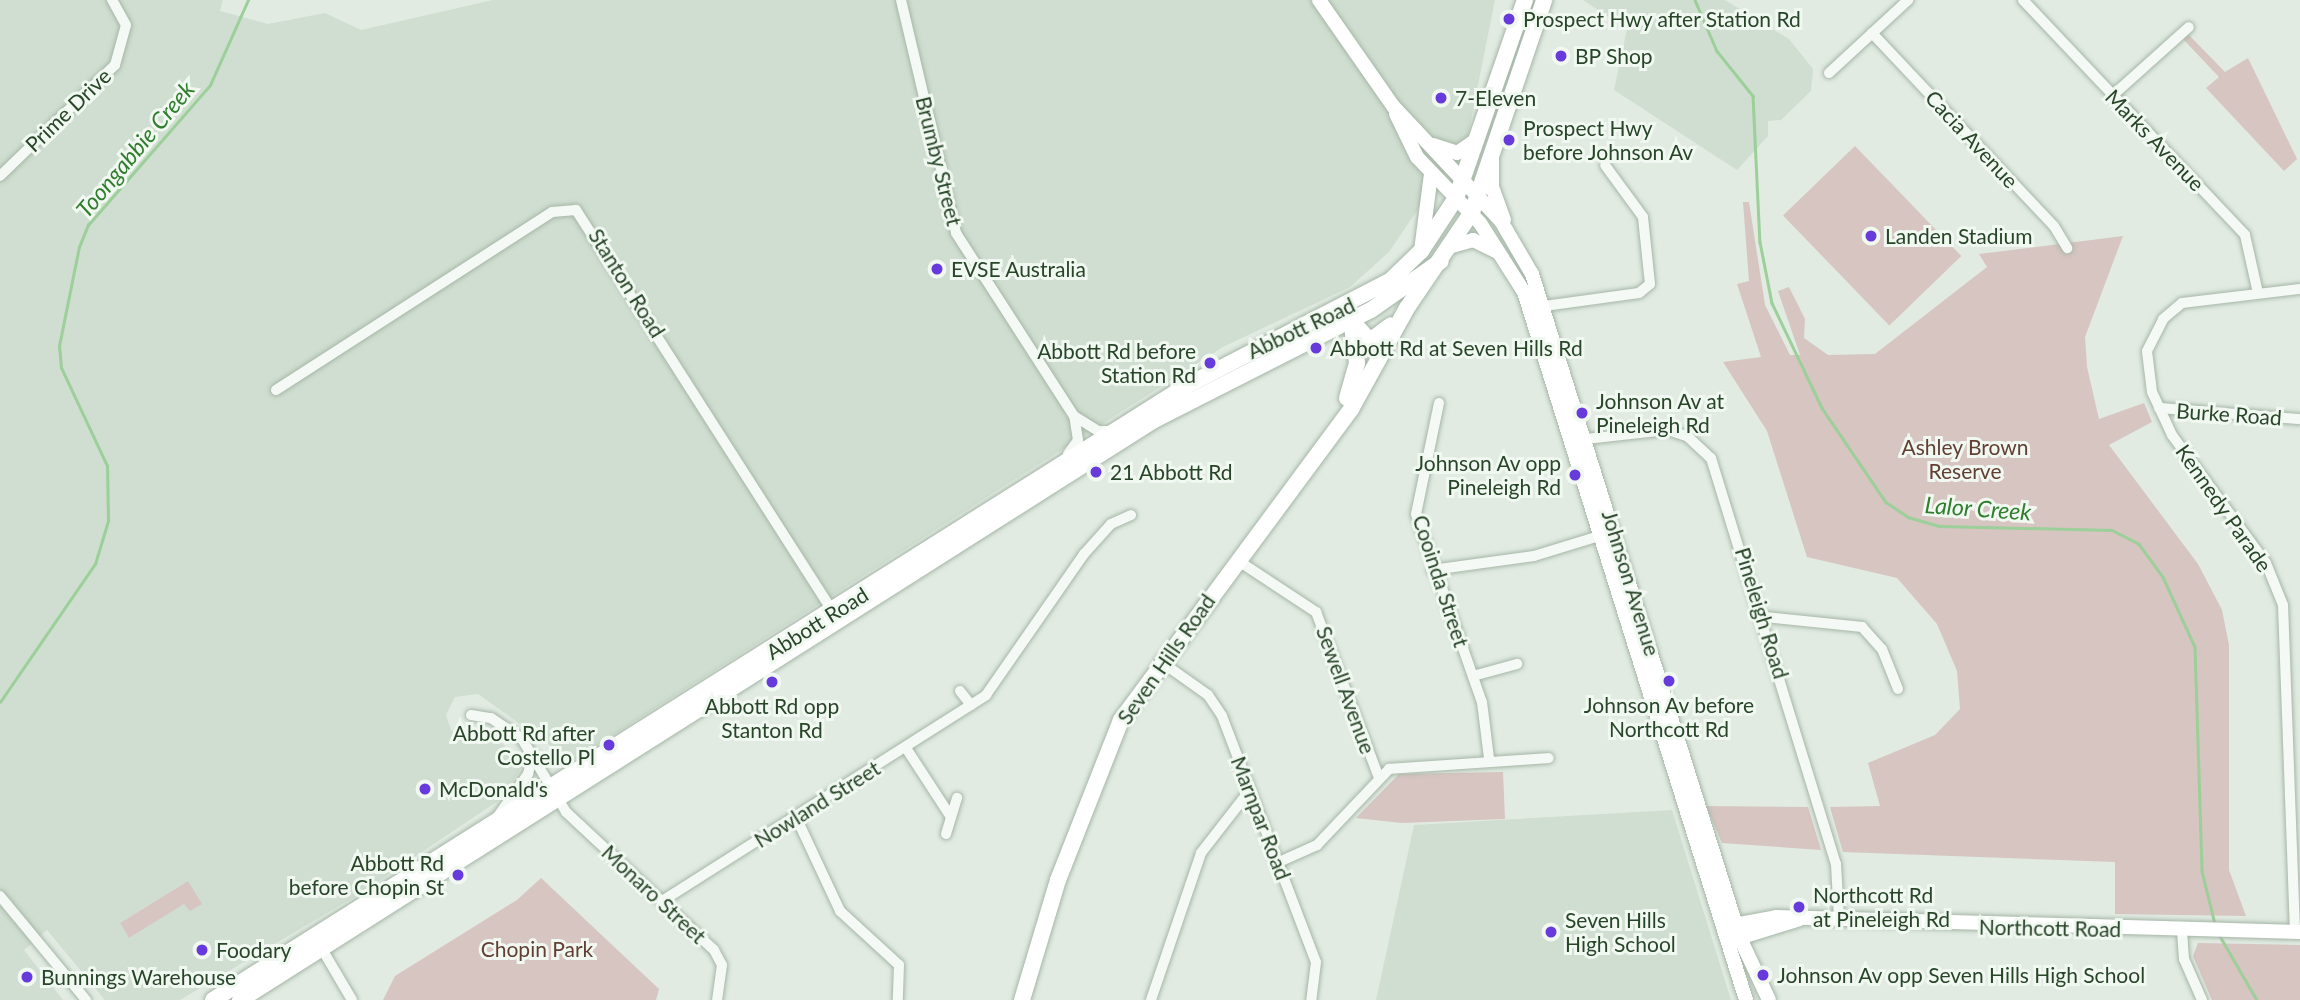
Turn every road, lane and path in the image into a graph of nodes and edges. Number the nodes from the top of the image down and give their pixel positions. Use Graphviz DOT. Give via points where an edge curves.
graph roads {
  1 [pos="112,0"];
  2 [pos="901,0"];
  3 [pos="1320,0"];
  4 [pos="1525,0"];
  5 [pos="1544,0"];
  6 [pos="1908,0"];
  7 [pos="2023,0"];
  8 [pos="2189,27"];
  9 [pos="1872,33"];
  10 [pos="1829,73"];
  11 [pos="2112,96"];
  12 [pos="1393,106"];
  13 [pos="1479,135"];
  14 [pos="1423,139"];
  15 [pos="1492,157"];
  16 [pos="1605,165"];
  17 [pos="1431,174"];
  18 [pos="0,176"];
  19 [pos="1463,183"];
  20 [pos="1456,198"];
  21 [pos="1475,205"];
  22 [pos="1512,236"];
  23 [pos="1452,246"];
  24 [pos="2067,248"];
  25 [pos="1421,251"];
  26 [pos="1505,257"];
  27 [pos="1441,261"];
  28 [pos="2300,289"];
  29 [pos="2258,293"];
  30 [pos="1537,307"];
  31 [pos="1407,308"];
  32 [pos="1350,313"];
  33 [pos="276,390"];
  34 [pos="1439,402"];
  35 [pos="2159,408"];
  36 [pos="1074,415"];
  37 [pos="2300,419"];
  38 [pos="1336,427"];
  39 [pos="1121,428"];
  40 [pos="1585,439"];
  41 [pos="1570,441"];
  42 [pos="1031,487"];
  43 [pos="1131,515"];
  44 [pos="1615,530"];
  45 [pos="1600,536"];
  46 [pos="1237,560"];
  47 [pos="1432,570"];
  48 [pos="1765,617"];
  49 [pos="837,618"];
  50 [pos="1160,661"];
  51 [pos="1517,664"];
  52 [pos="1473,677"];
  53 [pos="1898,689"];
  54 [pos="960,691"];
  55 [pos="971,705"];
  56 [pos="471,715"];
  57 [pos="906,748"];
  58 [pos="533,754"];
  59 [pos="1489,758"];
  60 [pos="1549,758"];
  61 [pos="1379,778"];
  62 [pos="1250,790"];
  63 [pos="555,795"];
  64 [pos="957,798"];
  65 [pos="796,817"];
  66 [pos="951,817"];
  67 [pos="495,824"];
  68 [pos="946,834"];
  69 [pos="1279,862"];
  70 [pos="0,896"];
  71 [pos="662,901"];
  72 [pos="1839,918"];
  73 [pos="1738,931"];
  74 [pos="2182,931"];
  75 [pos="2297,932"];
  76 [pos="1722,935"];
  77 [pos="322,949"];
  78 [pos="86,1000"];
  79 [pos="213,1000"];
  80 [pos="240,1000"];
  81 [pos="352,1000"];
  82 [pos="717,1000"];
  83 [pos="898,1000"];
  84 [pos="1022,1000"];
  85 [pos="1151,1000"];
  86 [pos="1311,1000"];
  87 [pos="1746,1000"];
  88 [pos="1769,1000"];
  89 [pos="2202,1000"];
  1 -- 18 [label="street, Prime Drive" via="126,25 115,65"];
  2 -- 36 [label="street, Brumby Street" via="956,233"];
  3 -- 12 [label="main road"];
  4 -- 13 [label="main road"];
  5 -- 15 [label="main road, Seven Hills Road"];
  6 -- 9 [label="street"];
  7 -- 11 [label="street, Marks Avenue"];
  8 -- 11 [label="street"];
  9 -- 10 [label="street"];
  9 -- 24 [label="street, Cacia Avenue" via="2054,226"];
  11 -- 29 [label="street, Marks Avenue" via="2245,235"];
  12 -- 14 [label="main road, Johnson Avenue"];
  12 -- 17 [label="main road, Johnson Avenue"];
  13 -- 14 [label="main road" via="1452,154"];
  13 -- 19 [label="main road"];
  14 -- 19 [label="main road, Johnson Avenue"];
  15 -- 21 [label="main road, Seven Hills Road"];
  15 -- 22 [label="main road" via="1495,198"];
  16 -- 30 [label="street" via="1643,217 1651,277 1645,289"];
  17 -- 20 [label="main road, Johnson Avenue"];
  17 -- 25 [label="main road"];
  19 -- 20 [label="main road"];
  19 -- 21 [label="main road, Johnson Avenue"];
  20 -- 21 [label="main road, Johnson Avenue"];
  20 -- 25 [label="main road"];
  21 -- 22 [label="main road, Johnson Avenue"];
  21 -- 23 [label="main road, Seven Hills Road"];
  21 -- 26 [label="main road, Johnson Avenue"];
  22 -- 30 [label="main road, Johnson Avenue"];
  23 -- 26 [label="main road" via="1473,240"];
  23 -- 27 [label="main road, Seven Hills Road"];
  25 -- 32 [label="main road, Abbott Road"];
  26 -- 30 [label="main road, Johnson Avenue"];
  27 -- 31 [label="main road, Seven Hills Road"];
  27 -- 32 [label="main road, Abbott Road" via="1391,299"];
  28 -- 29 [label="street, Kennedy Parade"];
  29 -- 35 [label="street, Kennedy Parade" via="2195,299 2163,319 2147,351"];
  30 -- 40 [label="main road, Johnson Avenue"];
  30 -- 41 [label="main road, Johnson Avenue"];
  31 -- 32 [label="main road" via="1374,341 1363,338"];
  31 -- 38 [label="main road, Seven Hills Road"];
  32 -- 38 [label="main road, Seven Hills Road" via="1356,373"];
  32 -- 39 [label="main road, Abbott Road" via="1216,369"];
  32 -- 49 [label="main road, Abbott Road" via="1167,412"];
  33 -- 49 [label="street, Stanton Road" via="552,212 576,210"];
  34 -- 47 [label="street, Cooinda Street" via="1416,501"];
  35 -- 37 [label="street, Burke Road"];
  35 -- 75 [label="street, Kennedy Parade" via="2266,563 2283,605"];
  36 -- 39 [label="street" via="1098,431"];
  36 -- 42 [label="street" via="1078,444"];
  38 -- 46 [label="main road, Seven Hills Road"];
  39 -- 42 [label="main road, Abbott Road"];
  40 -- 41 [label="street, Pineleigh Road"];
  40 -- 44 [label="main road, Johnson Avenue"];
  40 -- 48 [label="street, Pineleigh Road" via="1668,430 1700,445 1718,472"];
  41 -- 45 [label="main road, Johnson Avenue"];
  42 -- 49 [label="main road, Abbott Road"];
  43 -- 55 [label="street, Nowland Street" via="1111,524 1084,554 1001,681"];
  44 -- 45 [label="street"];
  44 -- 73 [label="main road, Johnson Avenue"];
  45 -- 47 [label="street" via="1534,556"];
  45 -- 76 [label="main road, Johnson Avenue"];
  46 -- 50 [label="main road, Seven Hills Road"];
  46 -- 61 [label="street, Sewell Avenue" via="1316,612"];
  47 -- 52 [label="street, Cooinda Street"];
  48 -- 53 [label="street" via="1863,627 1882,649"];
  48 -- 72 [label="street, Pineleigh Road" via="1836,864"];
  49 -- 63 [label="main road, Abbott Road"];
  50 -- 62 [label="street, Marnpar Road" via="1215,706"];
  50 -- 84 [label="main road, Seven Hills Road" via="1111,741"];
  51 -- 52 [label="street"];
  52 -- 59 [label="street, Cooinda Street"];
  54 -- 55 [label="street"];
  55 -- 57 [label="street, Nowland Street"];
  56 -- 58 [label="street" via="491,718"];
  57 -- 65 [label="street, Nowland Street"];
  57 -- 66 [label="street"];
  58 -- 63 [label="street, Monaro Street"];
  58 -- 67 [label="street" via="528,774"];
  59 -- 60 [label="street"];
  59 -- 61 [label="street" via="1403,765"];
  61 -- 69 [label="street" via="1317,845"];
  62 -- 69 [label="street, Marnpar Road"];
  62 -- 85 [label="street" via="1205,845"];
  63 -- 67 [label="main road, Abbott Road"];
  63 -- 71 [label="street, Monaro Street"];
  63 -- 77 [label="main road, Abbott Road"];
  64 -- 66 [label="street"];
  65 -- 71 [label="street, Nowland Street"];
  65 -- 83 [label="street" via="840,911 899,965"];
  66 -- 68 [label="street"];
  67 -- 79 [label="main road, Abbott Road"];
  69 -- 86 [label="street, Marnpar Road" via="1316,962"];
  70 -- 78 [label="street"];
  71 -- 82 [label="street, Monaro Street" via="714,950 722,965"];
  72 -- 73 [label="main road, Northcott Road" via="1801,919"];
  72 -- 74 [label="main road, Northcott Road"];
  73 -- 76 [label="main road, Northcott Road"];
  73 -- 88 [label="main road, Johnson Avenue"];
  74 -- 75 [label="main road, Northcott Road"];
  74 -- 89 [label="street" via="2184,959"];
  76 -- 87 [label="main road, Johnson Avenue"];
  77 -- 80 [label="main road, Abbott Road"];
  77 -- 81 [label="street"];
}
